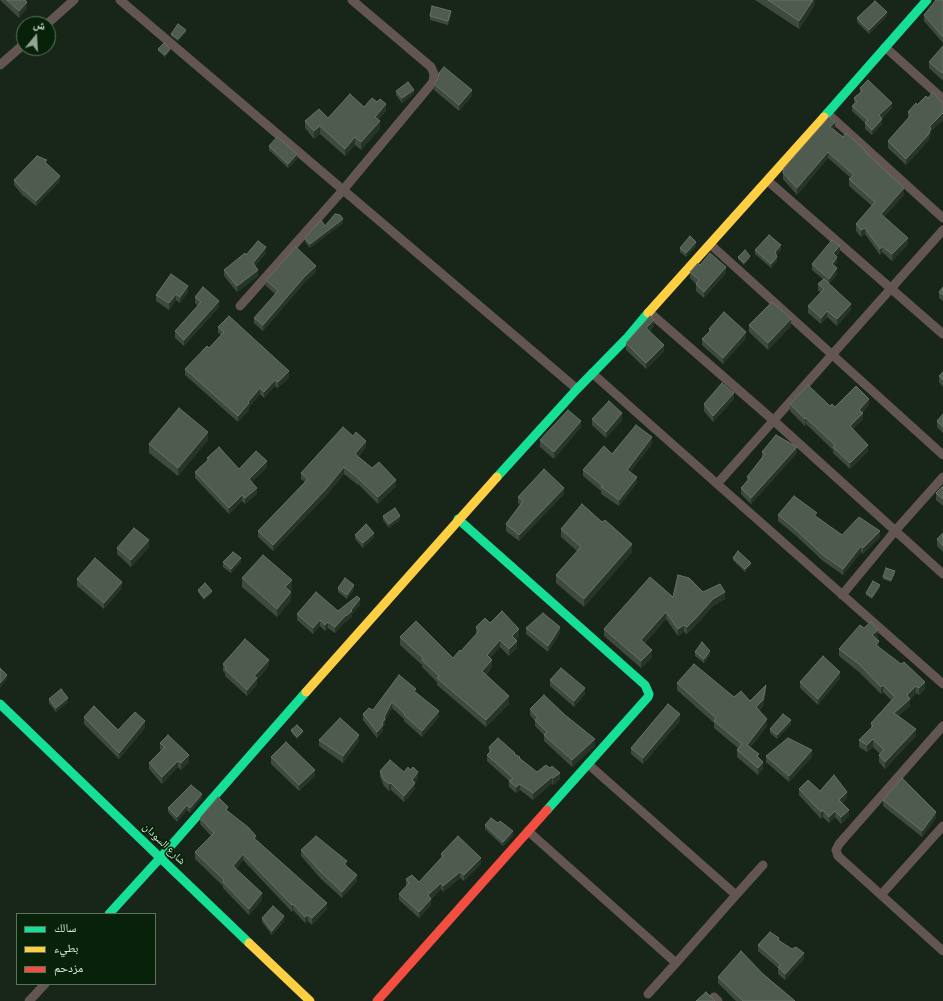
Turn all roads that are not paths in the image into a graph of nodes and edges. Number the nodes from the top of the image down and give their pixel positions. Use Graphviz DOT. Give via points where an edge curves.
graph roads {
  1 [pos="74,0"];
  2 [pos="120,0"];
  3 [pos="352,0"];
  4 [pos="927,0"];
  5 [pos="56,16"];
  6 [pos="885,47"];
  7 [pos="16,51"];
  8 [pos="0,65"];
  9 [pos="943,99"];
  10 [pos="827,114"];
  11 [pos="768,182"];
  12 [pos="343,190"];
  13 [pos="943,218"];
  14 [pos="943,230"];
  15 [pos="711,245"];
  16 [pos="891,288"];
  17 [pos="240,306"];
  18 [pos="649,312"];
  19 [pos="943,334"];
  20 [pos="832,354"];
  21 [pos="592,373"];
  22 [pos="577,389"];
  23 [pos="773,420"];
  24 [pos="943,455"];
  25 [pos="943,477"];
  26 [pos="717,484"];
  27 [pos="458,519"];
  28 [pos="895,531"];
  29 [pos="943,574"];
  30 [pos="842,595"];
  31 [pos="943,684"];
  32 [pos="0,704"];
  33 [pos="943,726"];
  34 [pos="588,764"];
  35 [pos="943,826"];
  36 [pos="528,831"];
  37 [pos="160,857"];
  38 [pos="763,865"];
  39 [pos="736,895"];
  40 [pos="881,895"];
  41 [pos="110,913"];
  42 [pos="943,951"];
  43 [pos="676,963"];
  44 [pos="44,985"];
  45 [pos="648,994"];
  46 [pos="29,1001"];
  47 [pos="310,1001"];
  48 [pos="377,1001"];
  1 -- 5 [label="street"];
  2 -- 12 [label="street"];
  3 -- 12 [label="street" via="431,67 434,74 433,82"];
  4 -- 6 [label="street"];
  6 -- 9 [label="street"];
  6 -- 10 [label="street"];
  7 -- 8 [label="street"];
  10 -- 11 [label="street"];
  10 -- 13 [label="street"];
  11 -- 15 [label="street"];
  11 -- 16 [label="street"];
  12 -- 17 [label="street"];
  12 -- 22 [label="street"];
  14 -- 16 [label="street"];
  15 -- 18 [label="street"];
  15 -- 20 [label="street"];
  16 -- 19 [label="street"];
  16 -- 20 [label="street"];
  18 -- 21 [label="street"];
  18 -- 23 [label="street"];
  20 -- 23 [label="street"];
  20 -- 24 [label="street"];
  21 -- 22 [label="street"];
  21 -- 26 [label="street"];
  22 -- 27 [label="street"];
  23 -- 26 [label="street"];
  23 -- 28 [label="street"];
  25 -- 28 [label="street"];
  26 -- 30 [label="street"];
  27 -- 34 [label="street" via="645,685 648,697"];
  27 -- 37 [label="street"];
  28 -- 29 [label="street"];
  28 -- 30 [label="street"];
  30 -- 31 [label="street"];
  32 -- 37 [label="street, شارع السودان"];
  33 -- 40 [label="street" via="836,850 838,856"];
  34 -- 36 [label="street"];
  34 -- 39 [label="street"];
  35 -- 40 [label="street"];
  36 -- 43 [label="street"];
  36 -- 48 [label="street"];
  37 -- 41 [label="street"];
  37 -- 47 [label="street, شارع السودان"];
  38 -- 39 [label="street"];
  39 -- 43 [label="street"];
  40 -- 42 [label="street"];
  43 -- 45 [label="street"];
  44 -- 46 [label="street"];
}
